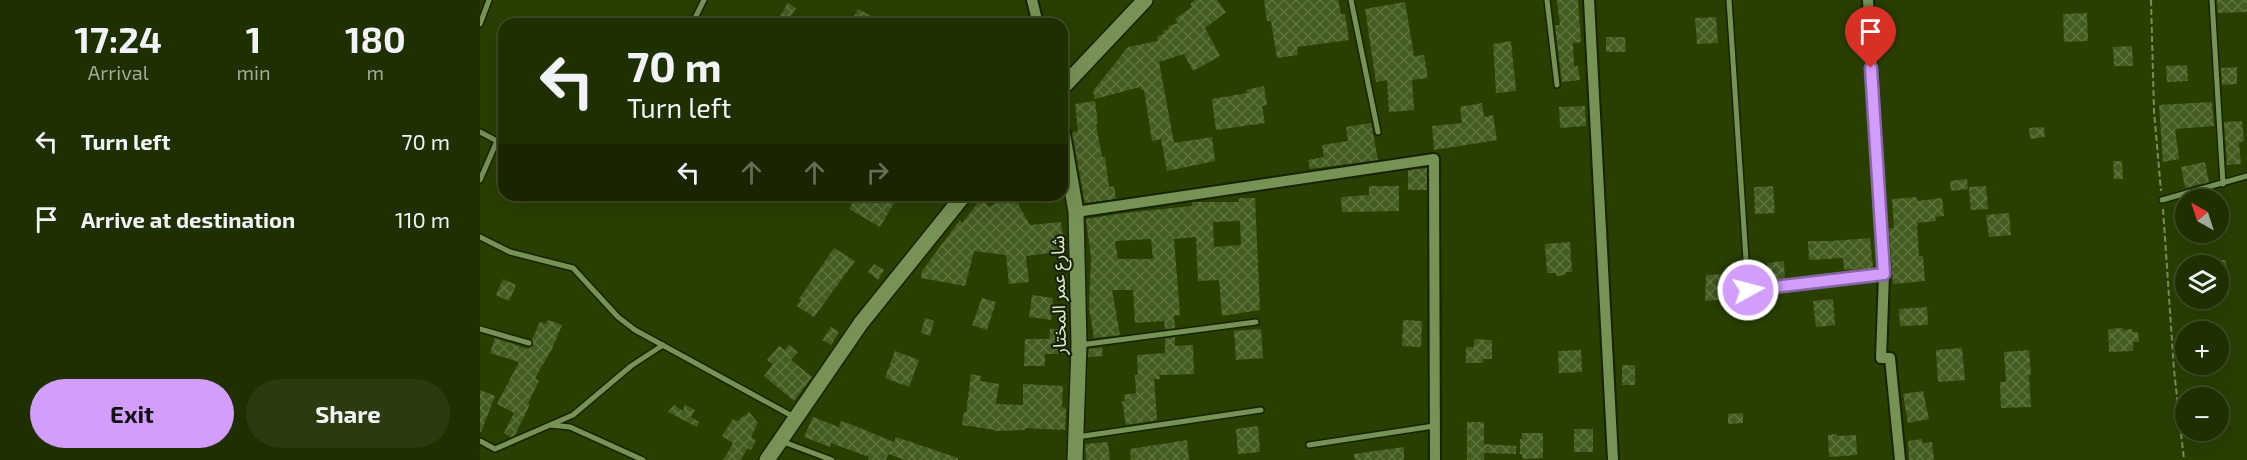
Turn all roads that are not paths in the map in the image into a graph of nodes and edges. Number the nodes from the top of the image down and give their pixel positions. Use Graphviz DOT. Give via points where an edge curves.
graph roads {
  1 [pos="489,0"];
  2 [pos="704,0"];
  3 [pos="1032,0"];
  4 [pos="1145,0"];
  5 [pos="1351,0"];
  6 [pos="1547,0"];
  7 [pos="1589,0"];
  8 [pos="1729,0"];
  9 [pos="1868,0"];
  10 [pos="2212,0"];
  11 [pos="695,18"];
  12 [pos="1036,18"];
  13 [pos="480,24"];
  14 [pos="1068,81"];
  15 [pos="1557,85"];
  16 [pos="480,132"];
  17 [pos="1378,132"];
  18 [pos="497,141"];
  19 [pos="1068,166"];
  20 [pos="2247,176"];
  21 [pos="480,180"];
  22 [pos="2223,183"];
  23 [pos="2162,200"];
  24 [pos="959,201"];
  25 [pos="1076,212"];
  26 [pos="480,237"];
  27 [pos="1884,274"];
  28 [pos="1256,322"];
  29 [pos="480,328"];
  30 [pos="529,343"];
  31 [pos="663,345"];
  32 [pos="1079,345"];
  33 [pos="1261,410"];
  34 [pos="795,417"];
  35 [pos="549,425"];
  36 [pos="1434,426"];
  37 [pos="1076,437"];
  38 [pos="779,440"];
  39 [pos="480,441"];
  40 [pos="1310,445"];
  41 [pos="643,460"];
  42 [pos="767,460"];
  43 [pos="832,460"];
  44 [pos="1075,460"];
  45 [pos="1435,460"];
  46 [pos="1613,460"];
  47 [pos="1900,460"];
  1 -- 13 [label="lane"];
  2 -- 11 [label="lane"];
  3 -- 12 [label="street"];
  4 -- 14 [label="street"];
  5 -- 17 [label="lane"];
  6 -- 15 [label="lane"];
  7 -- 46 [label="street"];
  8 -- 27 [label="lane" via="1748,290"];
  9 -- 27 [label="street"];
  10 -- 22 [label="lane"];
  16 -- 18 [label="lane"];
  18 -- 21 [label="lane"];
  19 -- 25 [label="street, شارع عمر المختار"];
  20 -- 22 [label="lane"];
  22 -- 23 [label="lane"];
  24 -- 34 [label="street" via="861,323"];
  25 -- 32 [label="street, شارع عمر المختار"];
  25 -- 36 [label="street" via="1434,159"];
  26 -- 31 [label="lane" via="510,252 573,268 618,317"];
  27 -- 47 [label="street" via="1881,358 1890,358"];
  28 -- 32 [label="lane"];
  29 -- 30 [label="lane"];
  31 -- 34 [label="lane"];
  31 -- 35 [label="lane" via="631,366 573,415"];
  32 -- 37 [label="street, شارع عمر المختار"];
  33 -- 37 [label="lane"];
  34 -- 38 [label="street"];
  35 -- 39 [label="lane" via="495,449"];
  35 -- 41 [label="lane" via="570,426"];
  36 -- 40 [label="lane"];
  36 -- 45 [label="street"];
  37 -- 44 [label="street, شارع عمر المختار"];
  38 -- 42 [label="street"];
  38 -- 43 [label="lane"];
}
